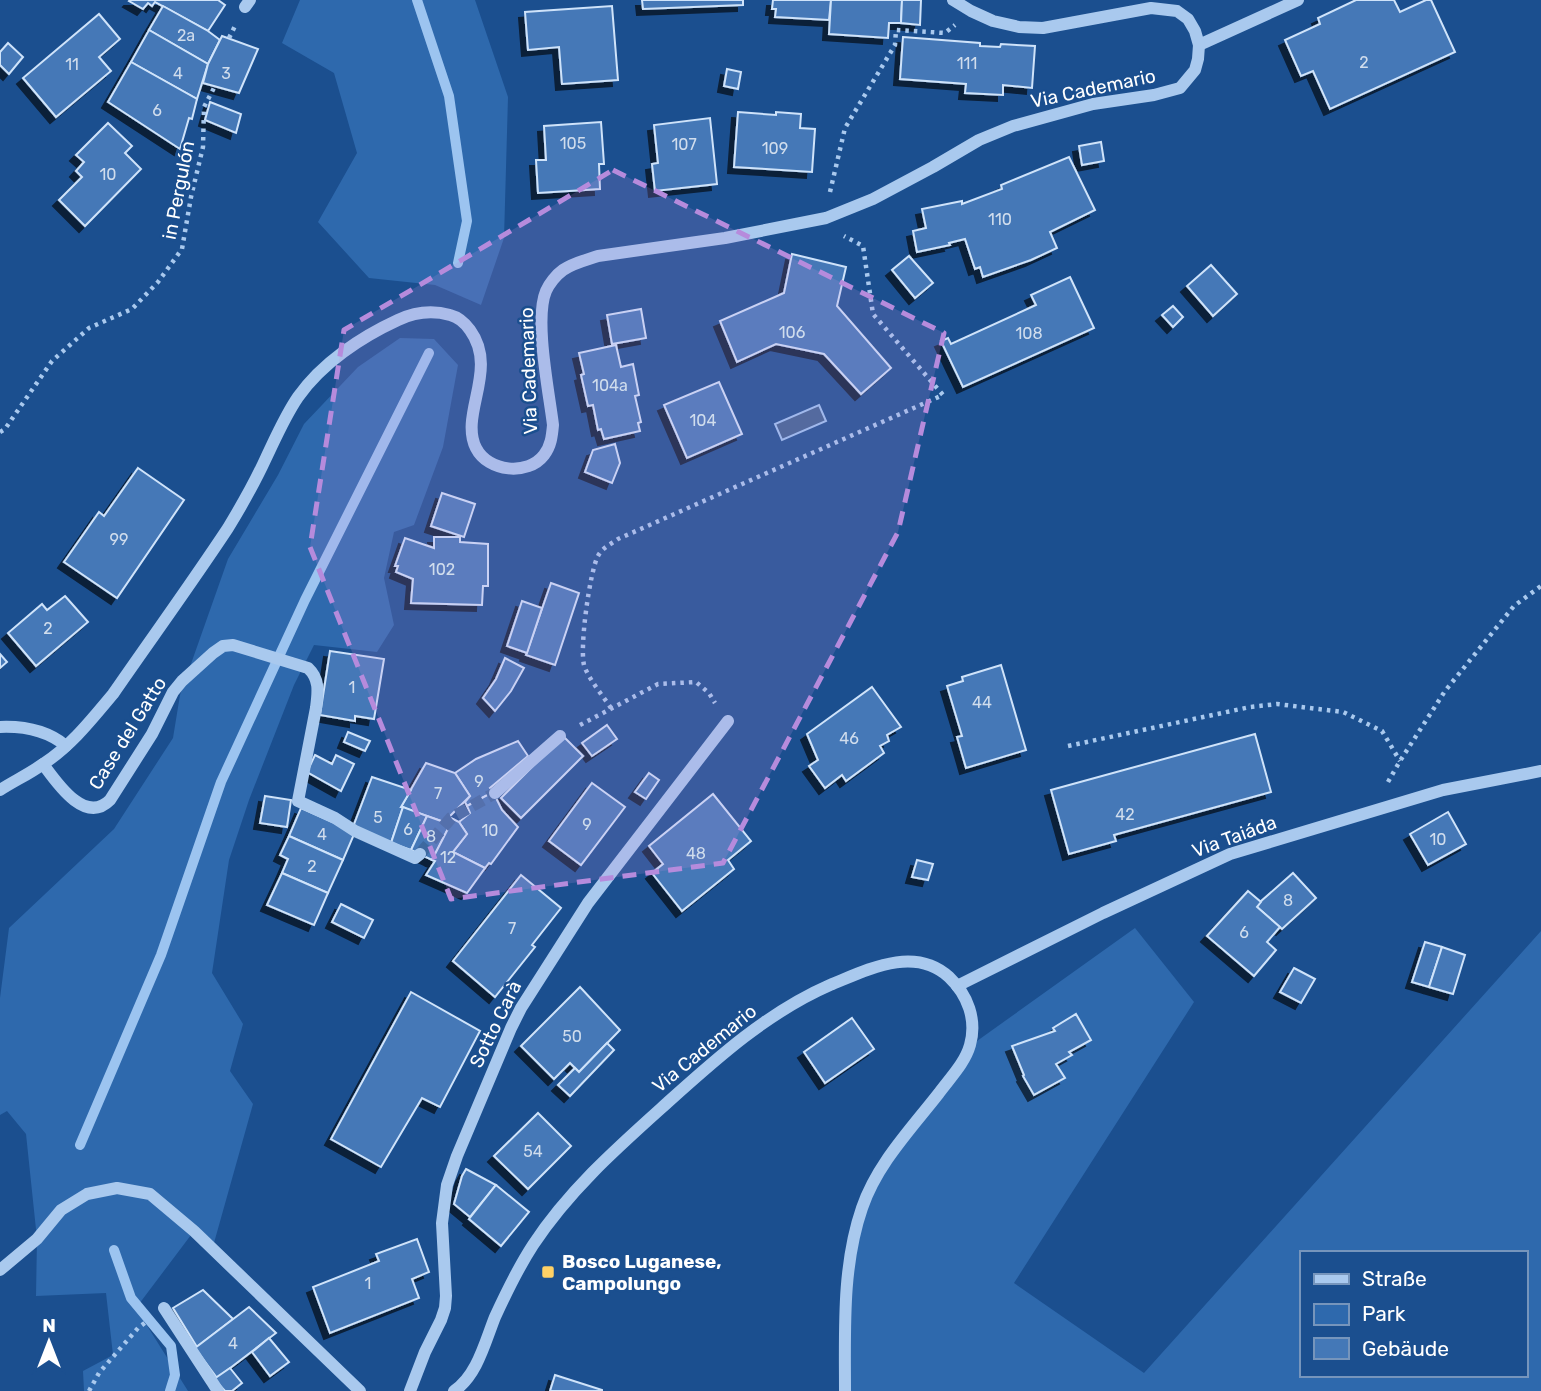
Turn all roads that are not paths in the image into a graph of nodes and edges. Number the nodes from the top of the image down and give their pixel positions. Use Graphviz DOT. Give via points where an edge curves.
graph roads {
  1 [pos="953,0"];
  2 [pos="1298,0"];
  3 [pos="1199,45"];
  4 [pos="728,721"];
  5 [pos="0,727"];
  6 [pos="560,736"];
  7 [pos="66,746"];
  8 [pos="43,764"];
  9 [pos="1541,771"];
  10 [pos="0,790"];
  11 [pos="495,793"];
  12 [pos="419,854"];
  13 [pos="957,986"];
  14 [pos="0,1270"];
  15 [pos="164,1308"];
  16 [pos="218,1391"];
  17 [pos="360,1391"];
  18 [pos="410,1391"];
  19 [pos="454,1391"];
  20 [pos="845,1391"];
  1 -- 3 [label="street" via="993,21 1019,27 1043,28 1151,8 1177,11 1188,19"];
  2 -- 3 [label="street"];
  3 -- 7 [label="street, Via Cademario" via="1195,70 1180,88 1093,104 1013,126 979,139 873,199 821,219 598,256 563,270 546,291 542,310 553,425 544,455 533,465 500,467 476,449 472,423 481,376 480,348 466,324 442,313 415,313 355,344 299,395 226,530 113,694"];
  4 -- 18 [label="street, Sotto Carà" via="588,903 510,1028 447,1185 442,1223 445,1308"];
  5 -- 7 [label="street" via="34,730"];
  6 -- 11 [label="street"];
  7 -- 8 [label="street, Via Cademario"];
  8 -- 10 [label="street, Via Cademario"];
  8 -- 12 [label="street, Case del Gatto" via="69,796 92,808 104,806 181,681 223,646 233,645 307,668 316,678 316,708 298,801 415,858"];
  9 -- 13 [label="street, Via Taiáda" via="1443,790 1230,854"];
  13 -- 19 [label="street, Via Cademario" via="929,965 891,963 822,989 747,1034 605,1158 576,1190 533,1244 478,1361"];
  13 -- 20 [label="street, Via Cademario" via="972,1020 966,1056 888,1158 856,1228 847,1284"];
  14 -- 17 [label="street" via="37,1240 61,1210 87,1194 117,1188 150,1194"];
  15 -- 16 [label="street"];
}
